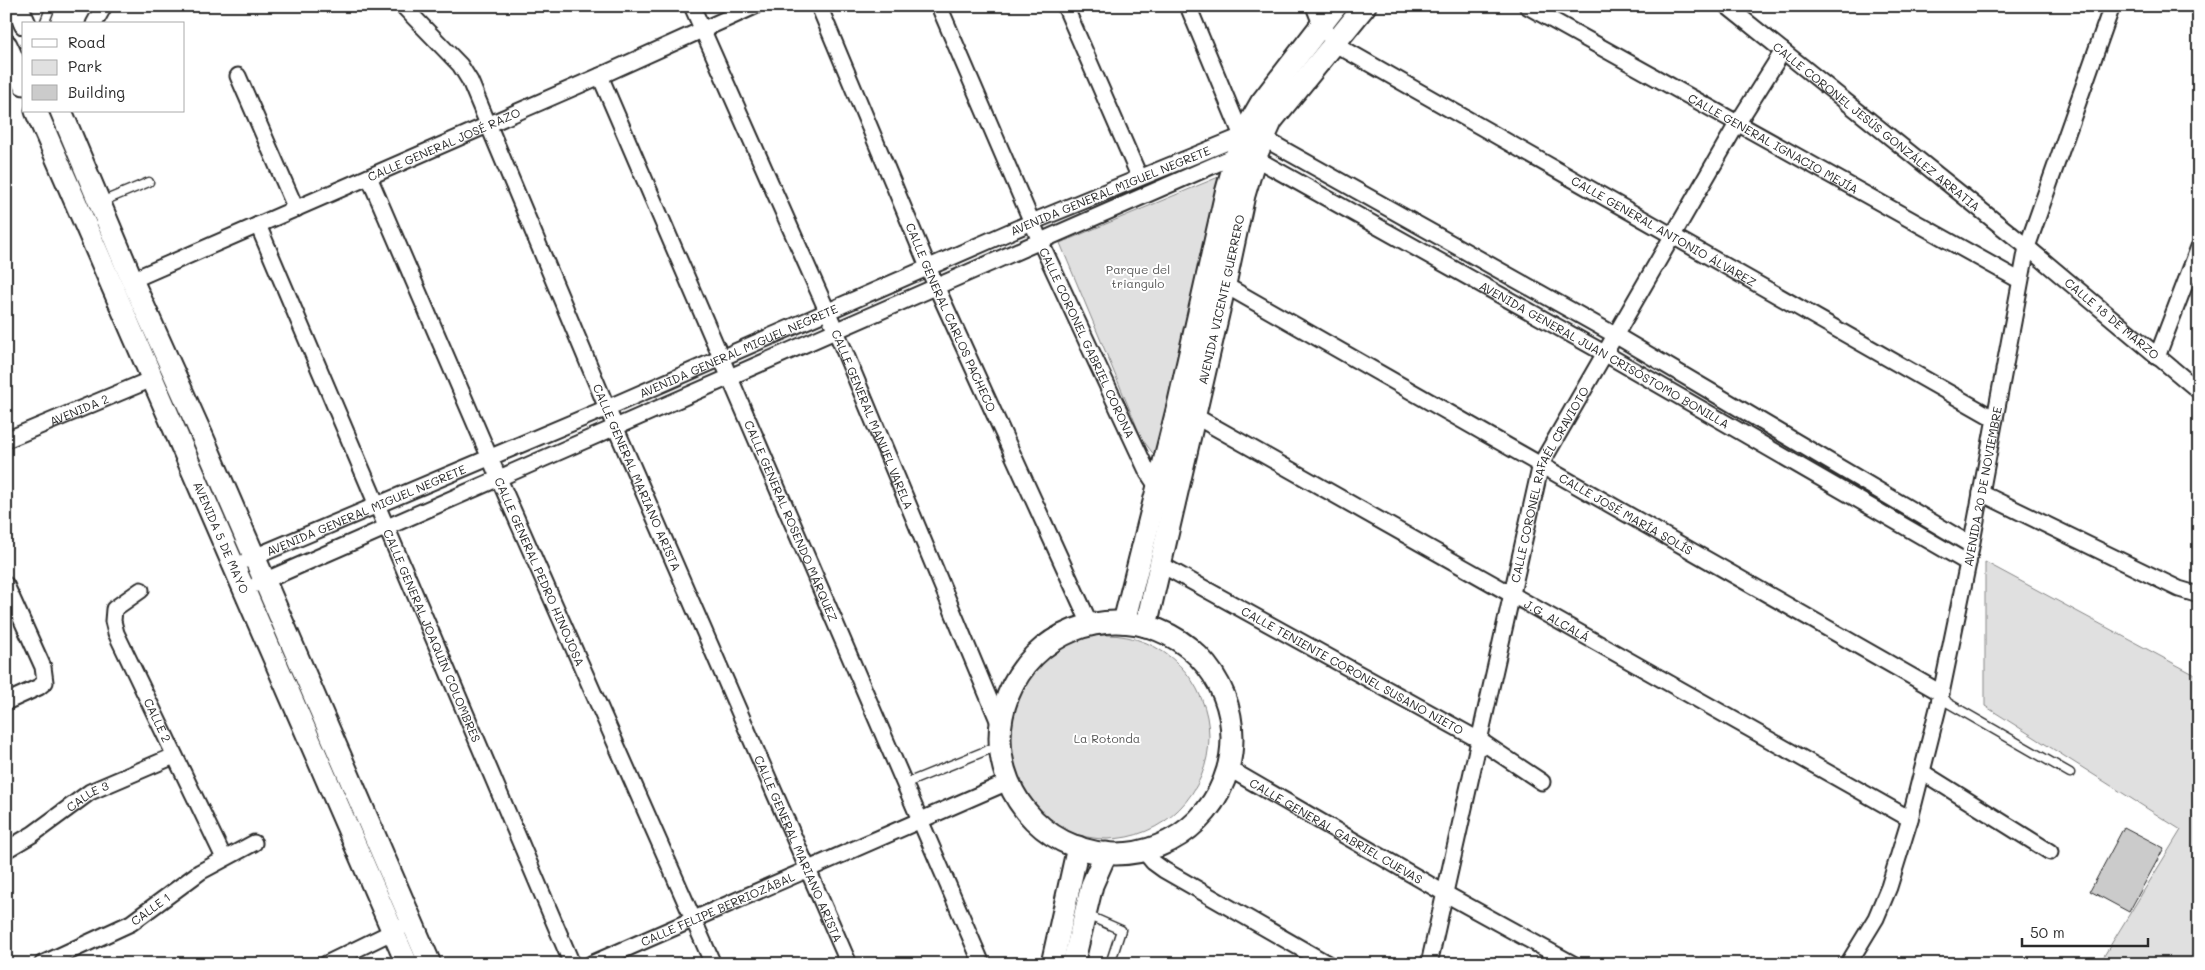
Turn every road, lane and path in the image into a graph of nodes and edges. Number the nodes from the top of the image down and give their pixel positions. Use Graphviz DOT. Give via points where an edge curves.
graph roads {
  1 [pos="18,6"];
  2 [pos="51,6"];
  3 [pos="104,6"];
  4 [pos="403,6"];
  5 [pos="692,6"];
  6 [pos="755,6"];
  7 [pos="819,6"];
  8 [pos="939,6"];
  9 [pos="1065,6"];
  10 [pos="1188,6"];
  11 [pos="1336,6"];
  12 [pos="1365,6"];
  13 [pos="1527,6"];
  14 [pos="1727,6"];
  15 [pos="2112,6"];
  16 [pos="1317,15"];
  17 [pos="24,22"];
  18 [pos="45,22"];
  19 [pos="95,22"];
  20 [pos="702,30"];
  21 [pos="1335,44"];
  22 [pos="6,45"];
  23 [pos="1783,51"];
  24 [pos="238,76"];
  25 [pos="600,76"];
  26 [pos="22,80"];
  27 [pos="38,112"];
  28 [pos="61,112"];
  29 [pos="1737,124"];
  30 [pos="489,125"];
  31 [pos="1249,147"];
  32 [pos="1139,176"];
  33 [pos="369,177"];
  34 [pos="149,182"];
  35 [pos="97,196"];
  36 [pos="72,197"];
  37 [pos="296,209"];
  38 [pos="1032,222"];
  39 [pos="258,225"];
  40 [pos="1672,236"];
  41 [pos="1040,241"];
  42 [pos="2027,247"];
  43 [pos="2199,247"];
  44 [pos="928,267"];
  45 [pos="132,280"];
  46 [pos="1217,280"];
  47 [pos="2020,280"];
  48 [pos="936,286"];
  49 [pos="827,311"];
  50 [pos="836,331"];
  51 [pos="1615,336"];
  52 [pos="1604,353"];
  53 [pos="722,357"];
  54 [pos="2157,357"];
  55 [pos="730,378"];
  56 [pos="152,380"];
  57 [pos="2199,391"];
  58 [pos="607,408"];
  59 [pos="1186,411"];
  60 [pos="1995,419"];
  61 [pos="616,428"];
  62 [pos="203,438"];
  63 [pos="6,440"];
  64 [pos="184,447"];
  65 [pos="490,458"];
  66 [pos="1541,464"];
  67 [pos="499,479"];
  68 [pos="1157,487"];
  69 [pos="1982,493"];
  70 [pos="377,505"];
  71 [pos="1173,507"];
  72 [pos="387,527"];
  73 [pos="1971,545"];
  74 [pos="254,557"];
  75 [pos="1160,564"];
  76 [pos="1968,564"];
  77 [pos="234,565"];
  78 [pos="264,581"];
  79 [pos="6,585"];
  80 [pos="244,589"];
  81 [pos="141,590"];
  82 [pos="1513,594"];
  83 [pos="2199,596"];
  84 [pos="1124,622"];
  85 [pos="1090,624"];
  86 [pos="1146,626"];
  87 [pos="301,693"];
  88 [pos="1941,693"];
  89 [pos="6,702"];
  90 [pos="1000,735"];
  91 [pos="1479,740"];
  92 [pos="174,756"];
  93 [pos="1228,768"];
  94 [pos="1922,772"];
  95 [pos="2070,774"];
  96 [pos="1008,782"];
  97 [pos="1542,782"];
  98 [pos="904,784"];
  99 [pos="1910,819"];
  100 [pos="920,820"];
  101 [pos="254,843"];
  102 [pos="1078,847"];
  103 [pos="6,850"];
  104 [pos="1143,850"];
  105 [pos="2050,852"];
  106 [pos="1106,853"];
  107 [pos="224,858"];
  108 [pos="807,869"];
  109 [pos="1444,893"];
  110 [pos="1084,913"];
  111 [pos="694,919"];
  112 [pos="412,922"];
  113 [pos="393,932"];
  114 [pos="1060,963"];
  115 [pos="42,964"];
  116 [pos="326,964"];
  117 [pos="407,964"];
  118 [pos="430,964"];
  119 [pos="572,964"];
  120 [pos="591,964"];
  121 [pos="714,964"];
  122 [pos="849,964"];
  123 [pos="982,964"];
  124 [pos="1110,964"];
  125 [pos="1328,964"];
  126 [pos="1429,964"];
  127 [pos="1573,964"];
  128 [pos="1848,964"];
  1 -- 17 [label="main road"];
  2 -- 18 [label="lane"];
  3 -- 19 [label="street"];
  4 -- 30 [label="street, CALLE GENERAL MARIANO ARISTA" via="460,65"];
  5 -- 20 [label="street, CALLE GENERAL MANUEL VARELA"];
  6 -- 20 [label="street, CALLE GENERAL JOSÉ RAZO"];
  7 -- 44 [label="street, CALLE GENERAL CARLOS PACHECO"];
  8 -- 38 [label="street, CALLE CORONEL GABRIEL CORONA"];
  9 -- 32 [label="street"];
  10 -- 31 [label="street"];
  11 -- 16 [label="main road, AVENIDA VICENTE GUERRERO"];
  12 -- 21 [label="main road, AVENIDA VICENTE GUERRERO"];
  13 -- 29 [label="street, CALLE GENERAL IGNACIO MEJÍA"];
  14 -- 23 [label="street, CALLE CORONEL JESÚS GONZÁLEZ ARRATIA"];
  15 -- 42 [label="street, AVENIDA 20 DE NOVIEMBRE"];
  16 -- 21 [label="street"];
  16 -- 31 [label="main road, AVENIDA VICENTE GUERRERO" via="1261,103"];
  20 -- 25 [label="street, CALLE GENERAL JOSÉ RAZO"];
  20 -- 49 [label="street, CALLE GENERAL MANUEL VARELA"];
  21 -- 31 [label="main road, AVENIDA VICENTE GUERRERO"];
  21 -- 40 [label="street, CALLE GENERAL ANTONIO ÁLVAREZ"];
  22 -- 26 [label="main road"];
  23 -- 29 [label="street, CALLE CORONEL RAFAÉL CRAVIOTO"];
  23 -- 42 [label="street, CALLE CORONEL JESÚS GONZÁLEZ ARRATIA"];
  24 -- 37 [label="street"];
  25 -- 30 [label="street, CALLE GENERAL JOSÉ RAZO"];
  25 -- 53 [label="street, CALLE GENERAL ROSENDO MÁRQUEZ"];
  27 -- 36 [label="main road, AVENIDA 5 DE MAYO"];
  28 -- 35 [label="main road, AVENIDA 5 DE MAYO"];
  29 -- 40 [label="street, CALLE CORONEL RAFAÉL CRAVIOTO"];
  29 -- 47 [label="street, CALLE GENERAL IGNACIO MEJÍA"];
  30 -- 33 [label="street, CALLE GENERAL JOSÉ RAZO"];
  30 -- 58 [label="street, CALLE GENERAL MARIANO ARISTA"];
  31 -- 32 [label="street, AVENIDA GENERAL MIGUEL NEGRETE"];
  31 -- 41 [label="street, AVENIDA GENERAL MIGUEL NEGRETE"];
  31 -- 46 [label="main road, AVENIDA VICENTE GUERRERO" via="1244,195"];
  31 -- 51 [label="street, AVENIDA GENERAL JUAN CRISÓSTOMO BONILLA"];
  31 -- 52 [label="street, AVENIDA GENERAL JUAN CRISÓSTOMO BONILLA"];
  32 -- 38 [label="street, AVENIDA GENERAL MIGUEL NEGRETE"];
  33 -- 37 [label="street, CALLE GENERAL JOSÉ RAZO"];
  33 -- 65 [label="street, CALLE GENERAL PEDRO HINOJOSA"];
  34 -- 35 [label="lane"];
  35 -- 36 [label="main road"];
  35 -- 45 [label="main road, AVENIDA 5 DE MAYO"];
  36 -- 56 [label="main road, AVENIDA 5 DE MAYO"];
  37 -- 39 [label="street, CALLE GENERAL JOSÉ RAZO"];
  38 -- 41 [label="street, CALLE CORONEL GABRIEL CORONA"];
  38 -- 44 [label="street, AVENIDA GENERAL MIGUEL NEGRETE"];
  39 -- 45 [label="street, CALLE GENERAL JOSÉ RAZO"];
  39 -- 70 [label="street, CALLE GENERAL JOAQUÍN COLOMBRES"];
  40 -- 51 [label="street, CALLE CORONEL RAFAÉL CRAVIOTO"];
  40 -- 60 [label="street, CALLE GENERAL ANTONIO ÁLVAREZ"];
  41 -- 48 [label="street, AVENIDA GENERAL MIGUEL NEGRETE"];
  41 -- 68 [label="street, CALLE CORONEL GABRIEL CORONA"];
  42 -- 47 [label="street, AVENIDA 20 DE NOVIEMBRE"];
  42 -- 54 [label="street, CALLE 18 DE MARZO"];
  43 -- 54 [label="street"];
  44 -- 48 [label="street, CALLE GENERAL CARLOS PACHECO"];
  44 -- 49 [label="street, AVENIDA GENERAL MIGUEL NEGRETE"];
  45 -- 62 [label="main road, AVENIDA 5 DE MAYO"];
  46 -- 59 [label="main road, AVENIDA VICENTE GUERRERO"];
  46 -- 66 [label="street, CALLE JOSÉ MARÍA SOLÍS"];
  47 -- 60 [label="street, AVENIDA 20 DE NOVIEMBRE"];
  48 -- 50 [label="street, AVENIDA GENERAL MIGUEL NEGRETE"];
  48 -- 85 [label="street, CALLE GENERAL CARLOS PACHECO"];
  49 -- 50 [label="street, CALLE GENERAL MANUEL VARELA"];
  49 -- 53 [label="street, AVENIDA GENERAL MIGUEL NEGRETE"];
  50 -- 55 [label="street, AVENIDA GENERAL MIGUEL NEGRETE"];
  50 -- 90 [label="street, CALLE GENERAL MANUEL VARELA"];
  51 -- 52 [label="street, CALLE CORONEL RAFAÉL CRAVIOTO"];
  51 -- 73 [label="street, AVENIDA GENERAL JUAN CRISÓSTOMO BONILLA"];
  52 -- 66 [label="street, CALLE CORONEL RAFAÉL CRAVIOTO"];
  52 -- 76 [label="street, AVENIDA GENERAL JUAN CRISÓSTOMO BONILLA"];
  53 -- 55 [label="street, CALLE GENERAL ROSENDO MÁRQUEZ"];
  53 -- 58 [label="street, AVENIDA GENERAL MIGUEL NEGRETE"];
  54 -- 57 [label="street, CALLE 18 DE MARZO"];
  55 -- 61 [label="street, AVENIDA GENERAL MIGUEL NEGRETE"];
  55 -- 98 [label="street, CALLE GENERAL ROSENDO MÁRQUEZ"];
  56 -- 63 [label="street, AVENIDA 2"];
  56 -- 64 [label="main road, AVENIDA 5 DE MAYO"];
  58 -- 61 [label="street, CALLE GENERAL MARIANO ARISTA"];
  58 -- 65 [label="street, AVENIDA GENERAL MIGUEL NEGRETE"];
  59 -- 68 [label="main road, AVENIDA VICENTE GUERRERO"];
  59 -- 71 [label="main road, AVENIDA VICENTE GUERRERO"];
  59 -- 82 [label="street, J.G. ALCALÁ"];
  60 -- 69 [label="street, AVENIDA 20 DE NOVIEMBRE"];
  61 -- 67 [label="street, AVENIDA GENERAL MIGUEL NEGRETE"];
  61 -- 108 [label="street, CALLE GENERAL MARIANO ARISTA"];
  62 -- 64 [label="main road"];
  62 -- 74 [label="main road, AVENIDA 5 DE MAYO"];
  64 -- 77 [label="main road, AVENIDA 5 DE MAYO"];
  65 -- 67 [label="street, CALLE GENERAL PEDRO HINOJOSA"];
  65 -- 70 [label="street, AVENIDA GENERAL MIGUEL NEGRETE"];
  66 -- 82 [label="street, CALLE CORONEL RAFAÉL CRAVIOTO"];
  66 -- 88 [label="street, CALLE JOSÉ MARÍA SOLÍS"];
  67 -- 72 [label="street, AVENIDA GENERAL MIGUEL NEGRETE"];
  67 -- 111 [label="street, CALLE GENERAL PEDRO HINOJOSA"];
  68 -- 71 [label="street, CALLE CORONEL GABRIEL CORONA"];
  68 -- 84 [label="main road, AVENIDA VICENTE GUERRERO"];
  69 -- 73 [label="street, AVENIDA 20 DE NOVIEMBRE"];
  69 -- 83 [label="street"];
  70 -- 72 [label="street, CALLE GENERAL JOAQUÍN COLOMBRES"];
  70 -- 74 [label="street, AVENIDA GENERAL MIGUEL NEGRETE"];
  71 -- 75 [label="main road, AVENIDA VICENTE GUERRERO"];
  72 -- 78 [label="street, AVENIDA GENERAL MIGUEL NEGRETE"];
  72 -- 119 [label="street, CALLE GENERAL JOAQUÍN COLOMBRES"];
  73 -- 76 [label="street, AVENIDA 20 DE NOVIEMBRE"];
  74 -- 77 [label="street, AVENIDA GENERAL MIGUEL NEGRETE"];
  74 -- 78 [label="main road, AVENIDA 5 DE MAYO"];
  75 -- 86 [label="main road, AVENIDA VICENTE GUERRERO"];
  75 -- 91 [label="street, CALLE TENIENTE CORONEL SUSANO NIETO"];
  76 -- 88 [label="street, AVENIDA 20 DE NOVIEMBRE"];
  77 -- 80 [label="main road, AVENIDA 5 DE MAYO"];
  78 -- 80 [label="street, AVENIDA GENERAL MIGUEL NEGRETE"];
  78 -- 87 [label="main road, AVENIDA 5 DE MAYO"];
  79 -- 89 [label="street" via="45,675 39,687"];
  80 -- 87 [label="main road, AVENIDA 5 DE MAYO"];
  81 -- 92 [label="street, CALLE 2" via="114,609 113,621"];
  82 -- 91 [label="street, CALLE CORONEL RAFAÉL CRAVIOTO"];
  82 -- 99 [label="street, J.G. ALCALÁ"];
  84 -- 85 [label="main road"];
  84 -- 86 [label="main road"];
  85 -- 90 [label="main road" via="1063,634 1032,657 1006,697"];
  86 -- 93 [label="main road" via="1174,638 1199,656 1217,680 1228,708 1232,738"];
  87 -- 112 [label="main road, AVENIDA 5 DE MAYO"];
  87 -- 113 [label="main road, AVENIDA 5 DE MAYO"];
  88 -- 94 [label="street, AVENIDA 20 DE NOVIEMBRE"];
  88 -- 95 [label="lane" via="1948,703"];
  90 -- 96 [label="main road" via="1000,754"];
  90 -- 98 [label="lane"];
  91 -- 97 [label="street, CALLE TENIENTE CORONEL SUSANO NIETO"];
  91 -- 109 [label="street, CALLE CORONEL RAFAÉL CRAVIOTO"];
  92 -- 103 [label="street, CALLE 3" via="90,792"];
  92 -- 107 [label="street, CALLE 2"];
  93 -- 104 [label="main road" via="1219,791 1199,818 1166,842"];
  93 -- 109 [label="street, CALLE GENERAL GABRIEL CUEVAS"];
  94 -- 99 [label="street, AVENIDA 20 DE NOVIEMBRE"];
  94 -- 105 [label="street"];
  96 -- 100 [label="street, CALLE FELIPE BERRIOZÁBAL"];
  96 -- 102 [label="main road" via="1020,804 1036,822 1055,837"];
  98 -- 100 [label="street, CALLE GENERAL ROSENDO MÁRQUEZ"];
  99 -- 128 [label="street, AVENIDA 20 DE NOVIEMBRE" via="1876,918"];
  100 -- 108 [label="street, CALLE FELIPE BERRIOZÁBAL"];
  100 -- 123 [label="street, CALLE GENERAL ROSENDO MÁRQUEZ"];
  101 -- 107 [label="street, CALLE 1"];
  102 -- 106 [label="main road"];
  102 -- 114 [label="main road"];
  104 -- 106 [label="main road"];
  104 -- 125 [label="street" via="1164,870"];
  106 -- 110 [label="main road" via="1096,873"];
  107 -- 115 [label="street, CALLE 1" via="184,883 132,923"];
  108 -- 111 [label="street, CALLE FELIPE BERRIOZÁBAL"];
  108 -- 122 [label="street, CALLE GENERAL MARIANO ARISTA"];
  109 -- 126 [label="street, CALLE CORONEL RAFAÉL CRAVIOTO"];
  109 -- 127 [label="street, CALLE GENERAL GABRIEL CUEVAS"];
  110 -- 114 [label="main road"];
  110 -- 124 [label="lane" via="1121,930"];
  111 -- 120 [label="street, CALLE FELIPE BERRIOZÁBAL"];
  111 -- 121 [label="street, CALLE GENERAL PEDRO HINOJOSA"];
  112 -- 113 [label="street"];
  112 -- 118 [label="main road, AVENIDA 5 DE MAYO"];
  113 -- 116 [label="street"];
  113 -- 117 [label="main road, AVENIDA 5 DE MAYO"];
}
